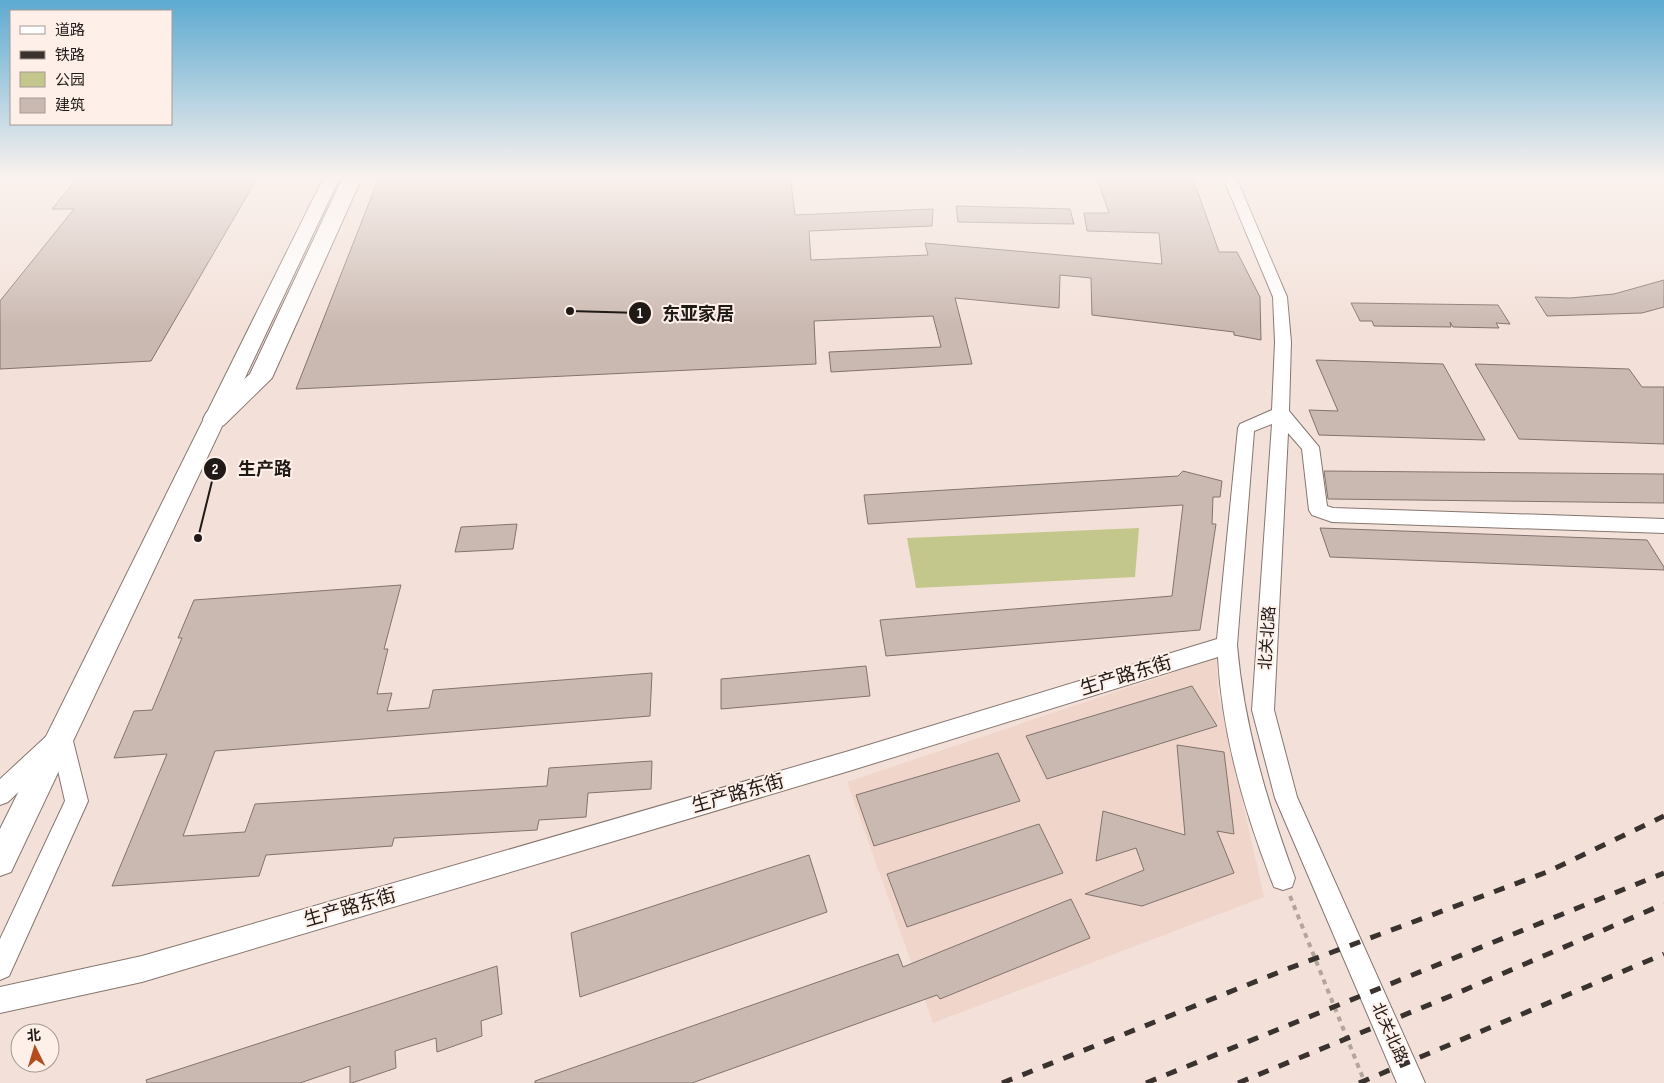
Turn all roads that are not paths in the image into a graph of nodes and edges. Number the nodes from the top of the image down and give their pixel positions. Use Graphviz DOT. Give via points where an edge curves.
graph roads {
  1 [pos="310,226"];
  2 [pos="331,226"];
  3 [pos="1249,226"];
  4 [pos="1281,412"];
  5 [pos="215,418"];
  6 [pos="1664,526"];
  7 [pos="1227,645"];
  8 [pos="61,737"];
  9 [pos="0,794"];
  10 [pos="0,861"];
  11 [pos="1283,878"];
  12 [pos="0,967"];
  13 [pos="0,1000"];
  14 [pos="1411,1083"];
  1 -- 5 [label="main road"];
  2 -- 5 [label="highway" via="260,378"];
  3 -- 4 [label="street, 北关北路" via="1280,297 1283,342"];
  4 -- 6 [label="street" via="1310,448 1318,510 1332,515"];
  4 -- 7 [label="street" via="1246,428"];
  4 -- 14 [label="street, 北关北路" via="1263,710 1286,798"];
  5 -- 8 [label="main road"];
  7 -- 11 [label="street" via="1228,674 1244,754 1257,806"];
  7 -- 13 [label="street, 生产路东街" via="849,762 152,966"];
  8 -- 9 [label="street"];
  8 -- 10 [label="main road"];
  8 -- 12 [label="street" via="77,801"];
}
